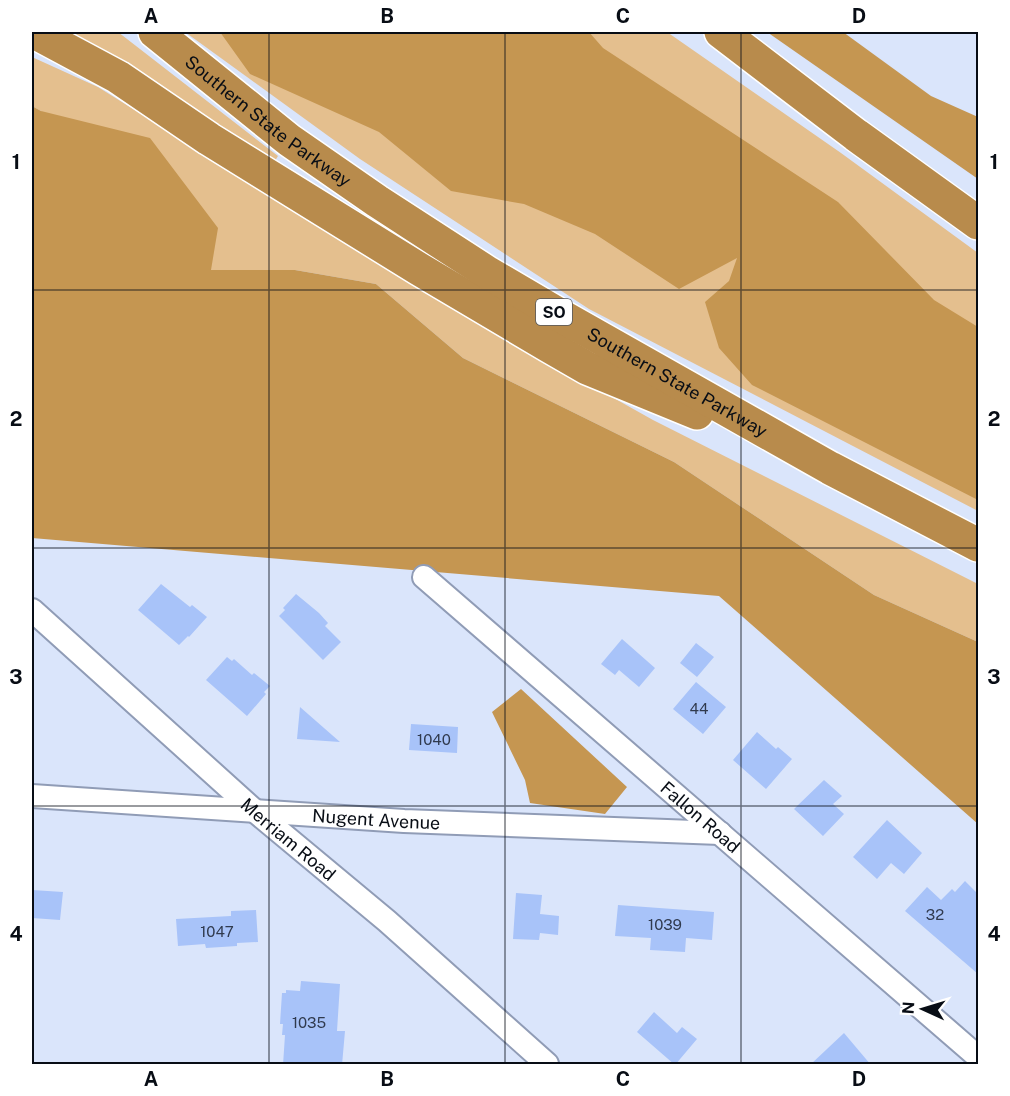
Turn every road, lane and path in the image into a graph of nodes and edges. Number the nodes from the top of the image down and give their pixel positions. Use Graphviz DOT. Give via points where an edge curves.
graph roads {
  1 [pos="34,32"];
  2 [pos="155,32"];
  3 [pos="702,32"];
  4 [pos="721,32"];
  5 [pos="856,135"];
  6 [pos="978,223"];
  7 [pos="830,468"];
  8 [pos="978,544"];
  9 [pos="424,577"];
  10 [pos="32,610"];
  11 [pos="32,796"];
  12 [pos="256,812"];
  13 [pos="720,833"];
  14 [pos="978,1057"];
  15 [pos="547,1065"];
  1 -- 7 [label="highway" via="117,77 427,274 578,362"];
  2 -- 7 [label="highway, Southern State Parkway / SO" via="289,140 415,226 563,317"];
  3 -- 5 [label="highway"];
  4 -- 5 [label="highway"];
  5 -- 6 [label="highway"];
  7 -- 8 [label="highway, Southern State Parkway / SO"];
  9 -- 13 [label="street, Fallon Road"];
  10 -- 12 [label="street, Merriam Road"];
  11 -- 12 [label="street, Nugent Avenue"];
  12 -- 13 [label="street, Nugent Avenue"];
  12 -- 15 [label="street, Merriam Road" via="387,921"];
  13 -- 14 [label="street, Fallon Road"];
}
